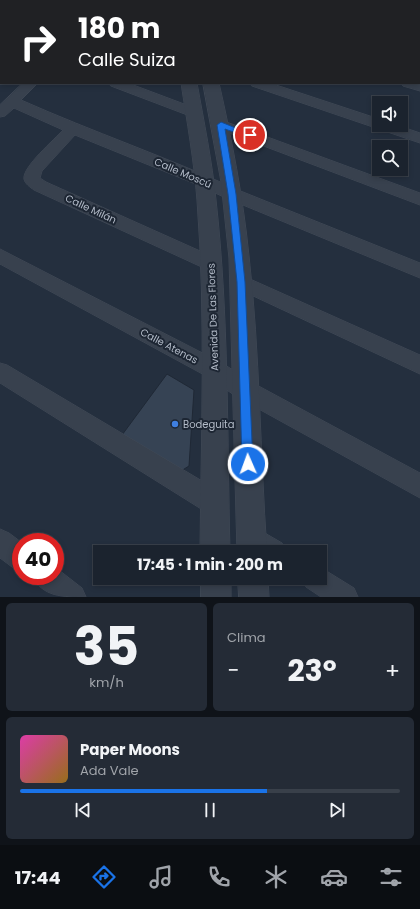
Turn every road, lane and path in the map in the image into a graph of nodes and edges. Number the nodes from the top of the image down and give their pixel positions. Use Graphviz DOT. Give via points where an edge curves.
graph roads {
  1 [pos="30,84"];
  2 [pos="119,84"];
  3 [pos="189,84"];
  4 [pos="211,84"];
  5 [pos="260,84"];
  6 [pos="12,102"];
  7 [pos="0,113"];
  8 [pos="195,113"];
  9 [pos="372,122"];
  10 [pos="221,125"];
  11 [pos="73,129"];
  12 [pos="402,132"];
  13 [pos="420,138"];
  14 [pos="204,181"];
  15 [pos="232,194"];
  16 [pos="420,199"];
  17 [pos="0,256"];
  18 [pos="212,264"];
  19 [pos="420,271"];
  20 [pos="241,282"];
  21 [pos="420,365"];
  22 [pos="215,370"];
  23 [pos="0,372"];
  24 [pos="245,390"];
  25 [pos="420,486"];
  26 [pos="215,503"];
  27 [pos="0,542"];
  28 [pos="216,545"];
  29 [pos="251,545"];
  30 [pos="12,551"];
  31 [pos="57,585"];
  32 [pos="216,585"];
  33 [pos="253,585"];
  34 [pos="325,585"];
  35 [pos="73,597"];
  36 [pos="216,597"];
  37 [pos="254,597"];
  38 [pos="345,597"];
  1 -- 6 [label="street"];
  2 -- 8 [label="street"];
  3 -- 8 [label="street, Avenida De Las Flores"];
  4 -- 10 [label="street"];
  5 -- 9 [label="street"];
  6 -- 7 [label="street"];
  6 -- 11 [label="street, Calle Moscú"];
  8 -- 14 [label="street, Avenida De Las Flores"];
  10 -- 15 [label="street"];
  10 -- 16 [label="street"];
  11 -- 14 [label="street, Calle Moscú"];
  11 -- 18 [label="street, Calle Milán" via="36,168 32,180 40,186"];
  12 -- 13 [label="street"];
  14 -- 15 [label="street, Calle Moscú"];
  14 -- 18 [label="street, Avenida De Las Flores"];
  15 -- 19 [label="street, Calle Moscú"];
  15 -- 20 [label="street"];
  17 -- 22 [label="street, Calle Atenas"];
  18 -- 22 [label="street, Avenida De Las Flores"];
  20 -- 21 [label="street"];
  20 -- 24 [label="street"];
  22 -- 24 [label="street, Calle Atenas"];
  22 -- 26 [label="street, Avenida De Las Flores"];
  23 -- 26 [label="street"];
  24 -- 25 [label="street, Calle Atenas"];
  24 -- 29 [label="street"];
  26 -- 28 [label="street, Avenida De Las Flores"];
  27 -- 30 [label="street"];
  31 -- 35 [label="street"];
  32 -- 36 [label="street"];
  33 -- 37 [label="street"];
  34 -- 38 [label="street"];
}
